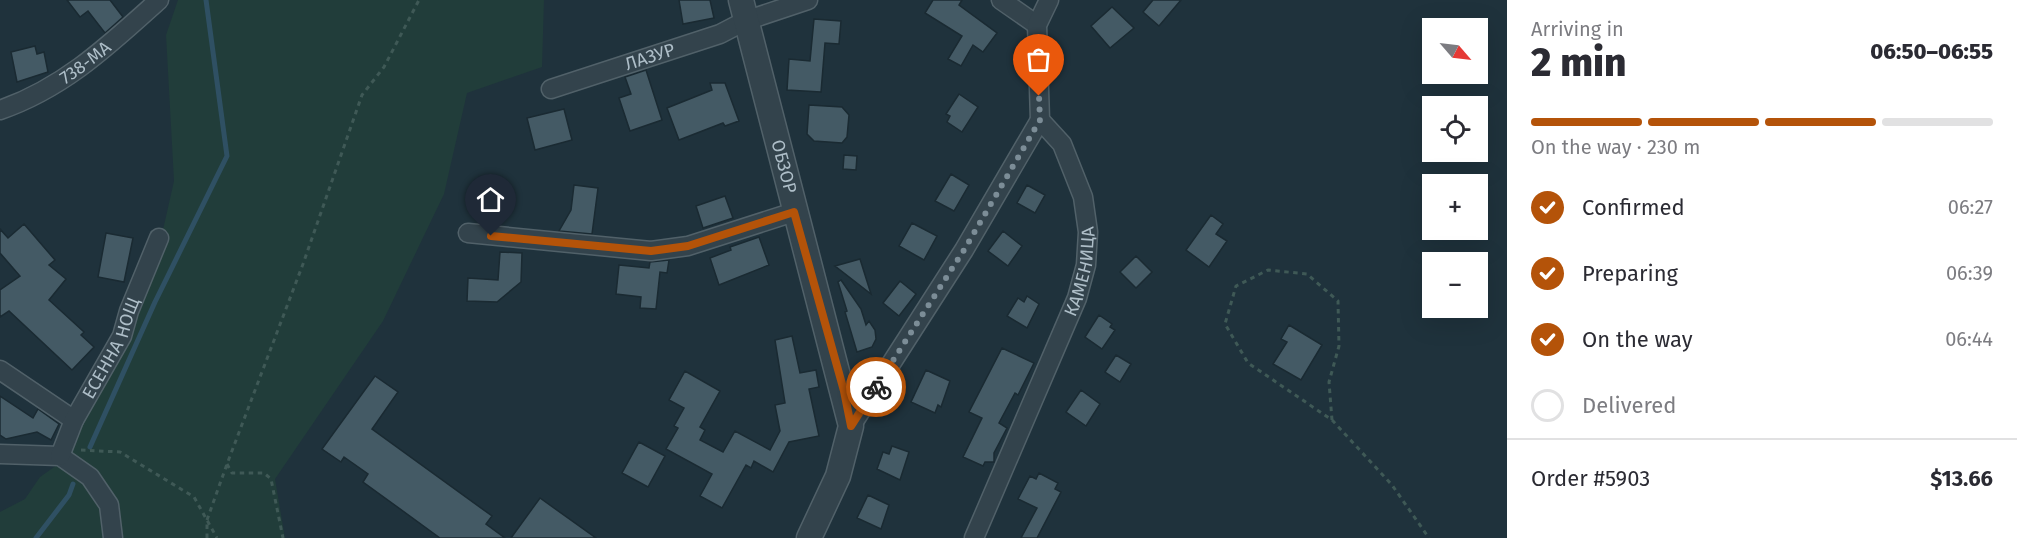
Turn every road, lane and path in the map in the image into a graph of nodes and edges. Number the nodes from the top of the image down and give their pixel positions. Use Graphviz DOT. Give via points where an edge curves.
graph roads {
  1 [pos="159,0"];
  2 [pos="419,0"];
  3 [pos="808,0"];
  4 [pos="1001,0"];
  5 [pos="1049,0"];
  6 [pos="743,10"];
  7 [pos="1037,25"];
  8 [pos="551,89"];
  9 [pos="0,110"];
  10 [pos="1040,120"];
  11 [pos="794,212"];
  12 [pos="468,233"];
  13 [pos="159,238"];
  14 [pos="0,370"];
  15 [pos="74,420"];
  16 [pos="1332,420"];
  17 [pos="851,426"];
  18 [pos="0,454"];
  19 [pos="60,456"];
  20 [pos="227,464"];
  21 [pos="207,520"];
  22 [pos="113,538"];
  23 [pos="207,538"];
  24 [pos="217,538"];
  25 [pos="283,538"];
  26 [pos="809,538"];
  27 [pos="974,538"];
  28 [pos="1429,538"];
  1 -- 9 [label="street, 738-МА" via="94,59 32,99"];
  2 -- 20 [label="path" via="384,67 362,95"];
  3 -- 6 [label="street, ЛАЗУР"];
  4 -- 7 [label="street"];
  5 -- 7 [label="street"];
  6 -- 8 [label="street, ЛАЗУР" via="720,34"];
  6 -- 11 [label="street, ОБЗОР"];
  7 -- 10 [label="street"];
  10 -- 17 [label="street" via="964,250"];
  10 -- 27 [label="street, КАМЕНИЦА" via="1062,144 1083,197 1088,232 1086,265 1077,298"];
  11 -- 12 [label="street" via="688,246 651,251"];
  11 -- 17 [label="street, ОБЗОР"];
  13 -- 15 [label="street, ЕСЕННА НОЩ" via="122,336"];
  14 -- 15 [label="street"];
  15 -- 19 [label="street, ЕСЕННА НОЩ"];
  16 -- 16 [label="path" via="1329,382 1339,346 1338,302 1307,274 1268,270 1236,286 1225,324 1248,363"];
  16 -- 28 [label="path" via="1392,485"];
  17 -- 26 [label="street, ОБЗОР" via="838,476"];
  18 -- 19 [label="street"];
  19 -- 21 [label="path" via="84,449 120,452 194,497"];
  19 -- 22 [label="street" via="101,490 109,505"];
  20 -- 21 [label="path"];
  20 -- 25 [label="path" via="232,473 264,473 271,479"];
  21 -- 23 [label="path"];
  21 -- 24 [label="path"];
}
